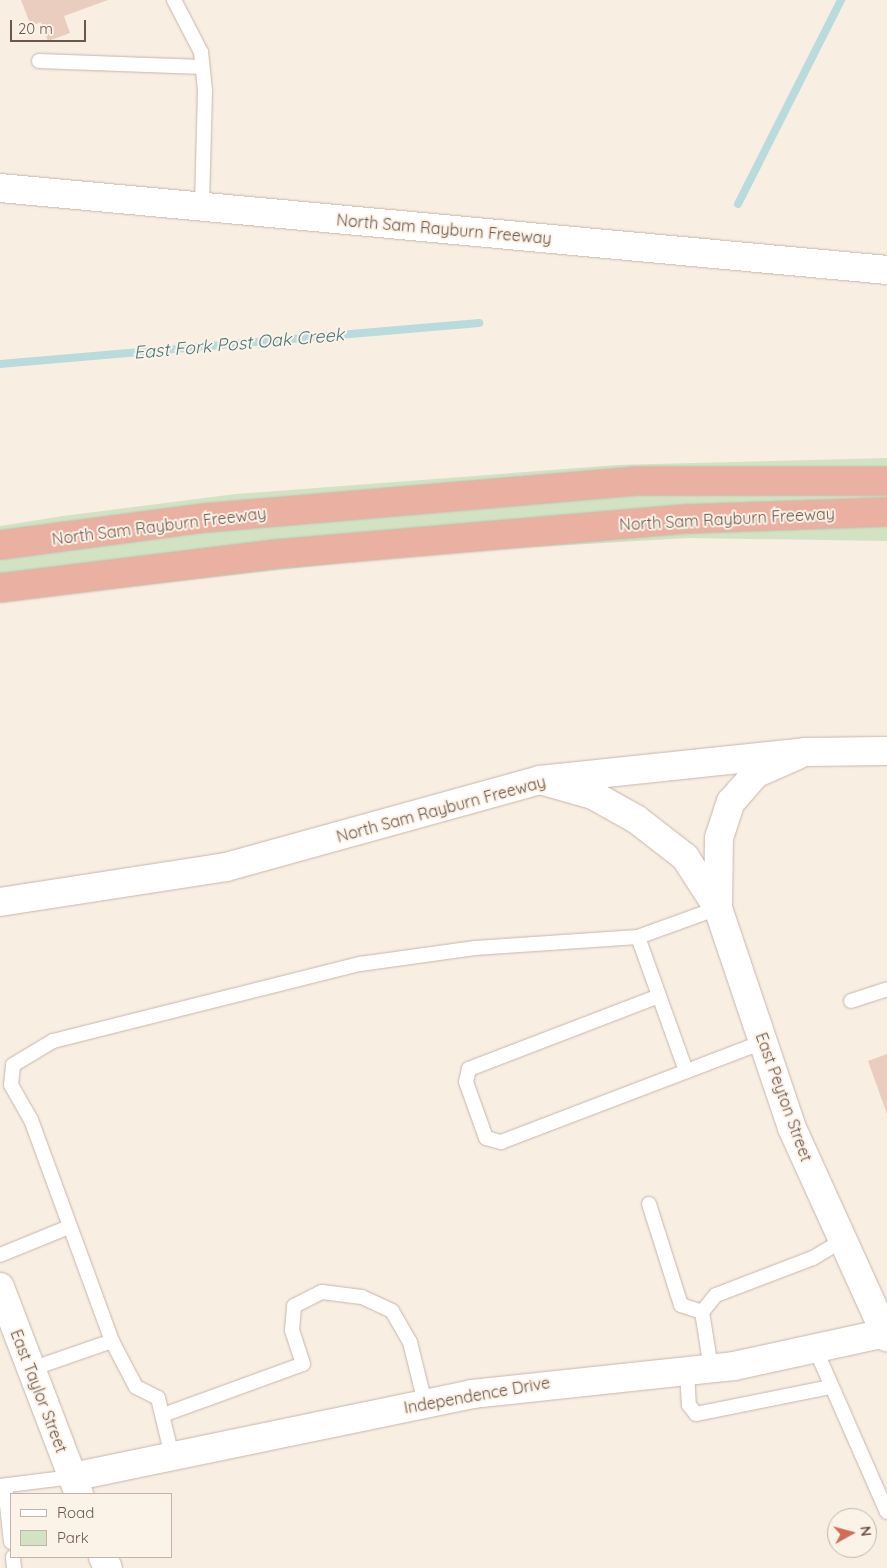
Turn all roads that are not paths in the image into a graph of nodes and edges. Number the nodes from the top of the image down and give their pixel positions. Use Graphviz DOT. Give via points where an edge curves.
graph roads {
  1 [pos="174,0"];
  2 [pos="39,61"];
  3 [pos="202,67"];
  4 [pos="0,188"];
  5 [pos="202,207"];
  6 [pos="887,270"];
  7 [pos="887,481"];
  8 [pos="887,512"];
  9 [pos="0,545"];
  10 [pos="0,588"];
  11 [pos="887,751"];
  12 [pos="805,752"];
  13 [pos="540,780"];
  14 [pos="0,902"];
  15 [pos="718,908"];
  16 [pos="638,937"];
  17 [pos="887,988"];
  18 [pos="659,996"];
  19 [pos="851,1001"];
  20 [pos="763,1042"];
  21 [pos="686,1071"];
  22 [pos="648,1204"];
  23 [pos="69,1227"];
  24 [pos="843,1240"];
  25 [pos="0,1255"];
  26 [pos="0,1288"];
  27 [pos="880,1304"];
  28 [pos="702,1312"];
  29 [pos="886,1335"];
  30 [pos="112,1341"];
  31 [pos="815,1348"];
  32 [pos="31,1369"];
  33 [pos="699,1369"];
  34 [pos="830,1387"];
  35 [pos="425,1404"];
  36 [pos="163,1414"];
  37 [pos="172,1456"];
  38 [pos="75,1486"];
  39 [pos="2,1487"];
  40 [pos="887,1512"];
  41 [pos="10,1536"];
  1 -- 3 [label="lane" via="201,52"];
  2 -- 3 [label="lane"];
  3 -- 5 [label="lane"];
  4 -- 5 [label="main road, North Sam Rayburn Freeway"];
  5 -- 6 [label="main road, North Sam Rayburn Freeway"];
  7 -- 9 [label="highway, North Sam Rayburn Freeway" via="635,481 206,518"];
  8 -- 10 [label="highway, North Sam Rayburn Freeway" via="688,519 277,554"];
  11 -- 12 [label="main road, North Sam Rayburn Freeway"];
  12 -- 13 [label="main road, North Sam Rayburn Freeway"];
  12 -- 15 [label="main road, East Peyton Street" via="755,774 731,802 719,838"];
  13 -- 14 [label="main road, North Sam Rayburn Freeway" via="226,867"];
  13 -- 15 [label="main road, East Peyton Street" via="593,795 636,819 686,857"];
  15 -- 16 [label="lane"];
  15 -- 20 [label="main road, East Peyton Street"];
  16 -- 18 [label="lane"];
  16 -- 23 [label="lane" via="475,948 360,964 52,1041 27,1053 13,1065 11,1084 31,1120"];
  17 -- 19 [label="lane"];
  18 -- 21 [label="lane"];
  18 -- 21 [label="lane" via="470,1069 466,1082 482,1128 486,1138 502,1142"];
  20 -- 21 [label="lane"];
  20 -- 24 [label="main road, East Peyton Street" via="792,1128"];
  22 -- 28 [label="lane" via="680,1304"];
  23 -- 25 [label="lane"];
  23 -- 30 [label="lane"];
  24 -- 27 [label="main road, East Peyton Street"];
  24 -- 28 [label="lane" via="813,1258 716,1295"];
  26 -- 32 [label="main road, East Taylor Street"];
  27 -- 29 [label="main road, East Peyton Street"];
  28 -- 33 [label="lane"];
  29 -- 31 [label="main road, Independence Drive"];
  30 -- 32 [label="lane"];
  30 -- 36 [label="lane" via="136,1387 158,1398"];
  31 -- 33 [label="main road, Independence Drive"];
  31 -- 34 [label="lane"];
  32 -- 38 [label="main road, East Taylor Street"];
  33 -- 34 [label="lane" via="689,1405 696,1414"];
  33 -- 35 [label="main road, Independence Drive" via="539,1383"];
  34 -- 40 [label="lane"];
  35 -- 36 [label="lane" via="410,1342 392,1311 362,1297 322,1292 294,1306 292,1330 303,1364"];
  35 -- 37 [label="main road, Independence Drive"];
  36 -- 37 [label="lane"];
  37 -- 38 [label="main road, Independence Drive"];
  38 -- 39 [label="lane"];
  39 -- 41 [label="lane"];
}
